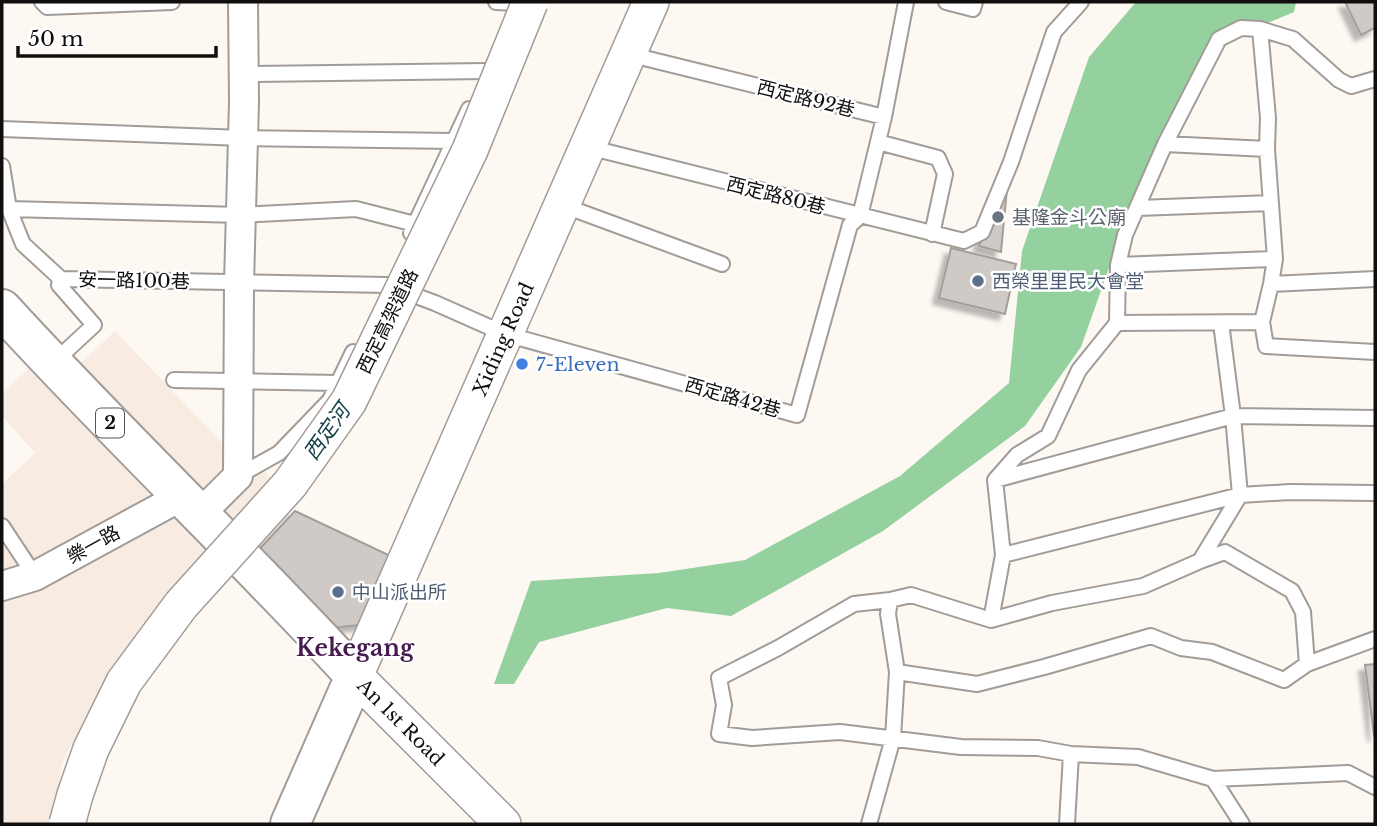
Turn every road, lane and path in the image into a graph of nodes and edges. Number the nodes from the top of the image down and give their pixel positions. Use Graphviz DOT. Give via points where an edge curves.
graph roads {
  1 [pos="42,2"];
  2 [pos="172,2"];
  3 [pos="243,2"];
  4 [pos="496,2"];
  5 [pos="651,2"];
  6 [pos="905,2"];
  7 [pos="946,2"];
  8 [pos="975,2"];
  9 [pos="1081,2"];
  10 [pos="516,5"];
  11 [pos="1260,29"];
  12 [pos="628,54"];
  13 [pos="244,74"];
  14 [pos="1375,79"];
  15 [pos="884,117"];
  16 [pos="2,129"];
  17 [pos="243,138"];
  18 [pos="454,141"];
  19 [pos="878,142"];
  20 [pos="1165,144"];
  21 [pos="588,147"];
  22 [pos="1267,149"];
  23 [pos="2,166"];
  24 [pos="1271,203"];
  25 [pos="562,205"];
  26 [pos="1138,208"];
  27 [pos="9,209"];
  28 [pos="241,215"];
  29 [pos="860,216"];
  30 [pos="415,225"];
  31 [pos="932,234"];
  32 [pos="404,249"];
  33 [pos="1275,259"];
  34 [pos="723,264"];
  35 [pos="1118,265"];
  36 [pos="61,279"];
  37 [pos="1375,279"];
  38 [pos="239,283"];
  39 [pos="1271,284"];
  40 [pos="2,309"];
  41 [pos="1262,322"];
  42 [pos="1117,323"];
  43 [pos="1221,323"];
  44 [pos="362,334"];
  45 [pos="505,334"];
  46 [pos="1375,352"];
  47 [pos="52,363"];
  48 [pos="174,380"];
  49 [pos="238,382"];
  50 [pos="338,383"];
  51 [pos="1233,416"];
  52 [pos="1375,418"];
  53 [pos="238,476"];
  54 [pos="995,480"];
  55 [pos="1375,493"];
  56 [pos="1240,495"];
  57 [pos="2,526"];
  58 [pos="212,526"];
  59 [pos="1003,555"];
  60 [pos="1200,561"];
  61 [pos="35,576"];
  62 [pos="2,586"];
  63 [pos="890,600"];
  64 [pos="991,620"];
  65 [pos="1375,639"];
  66 [pos="1307,664"];
  67 [pos="897,672"];
  68 [pos="355,676"];
  69 [pos="893,738"];
  70 [pos="1072,754"];
  71 [pos="1213,779"];
  72 [pos="1375,787"];
  73 [pos="284,820"];
  74 [pos="67,824"];
  75 [pos="503,824"];
  76 [pos="869,824"];
  77 [pos="1067,824"];
  78 [pos="1242,824"];
  1 -- 2 [label="lane" via="47,7"];
  3 -- 13 [label="street"];
  4 -- 10 [label="lane"];
  5 -- 12 [label="street, Xiding Road"];
  6 -- 15 [label="lane"];
  7 -- 8 [label="lane" via="973,9"];
  9 -- 31 [label="lane, 西定路80巷" via="1054,32 1011,162 982,232 964,241"];
  10 -- 74 [label="street, 西定高架道路, bridge" via="470,150 349,401 290,484 181,605 124,682 91,749"];
  11 -- 14 [label="lane" via="1293,39 1351,86"];
  11 -- 20 [label="lane" via="1241,28 1219,39"];
  11 -- 22 [label="lane"];
  12 -- 15 [label="lane, 西定路92巷"];
  12 -- 21 [label="street, Xiding Road"];
  13 -- 17 [label="street"];
  13 -- 18 [label="lane" via="484,77"];
  15 -- 19 [label="lane"];
  16 -- 17 [label="lane"];
  17 -- 18 [label="lane"];
  17 -- 28 [label="street"];
  18 -- 30 [label="lane"];
  19 -- 29 [label="lane"];
  19 -- 31 [label="lane" via="938,158 945,174"];
  20 -- 22 [label="lane"];
  20 -- 26 [label="lane"];
  21 -- 25 [label="street, Xiding Road"];
  21 -- 29 [label="lane, 西定路80巷"];
  22 -- 24 [label="lane"];
  23 -- 27 [label="lane"];
  24 -- 26 [label="lane"];
  24 -- 33 [label="lane"];
  25 -- 34 [label="lane"];
  25 -- 45 [label="street, Xiding Road"];
  26 -- 35 [label="lane"];
  27 -- 28 [label="lane"];
  27 -- 36 [label="lane" via="23,244"];
  28 -- 30 [label="lane" via="356,209"];
  28 -- 38 [label="street"];
  29 -- 31 [label="lane, 西定路80巷"];
  29 -- 45 [label="lane, 西定路42巷" via="850,225 797,415"];
  30 -- 32 [label="lane"];
  33 -- 35 [label="lane"];
  33 -- 39 [label="lane"];
  35 -- 42 [label="lane"];
  36 -- 38 [label="lane, 安一路100巷"];
  36 -- 47 [label="lane, 安一路100巷" via="59,285 94,325"];
  37 -- 39 [label="lane"];
  38 -- 45 [label="lane, 安一路100巷" via="386,285"];
  38 -- 49 [label="street"];
  39 -- 41 [label="lane"];
  40 -- 47 [label="main road, An 1st Road / 2"];
  41 -- 43 [label="lane"];
  41 -- 46 [label="lane" via="1266,346"];
  42 -- 43 [label="lane"];
  42 -- 54 [label="lane" via="1079,370 1048,436 1017,455"];
  43 -- 51 [label="lane"];
  44 -- 50 [label="lane"];
  45 -- 68 [label="street, Xiding Road"];
  47 -- 58 [label="main road, An 1st Road / 2"];
  48 -- 49 [label="lane"];
  49 -- 50 [label="lane"];
  49 -- 53 [label="street"];
  50 -- 53 [label="lane" via="330,400 279,453"];
  51 -- 52 [label="lane"];
  51 -- 54 [label="lane"];
  51 -- 56 [label="lane"];
  53 -- 58 [label="street"];
  54 -- 59 [label="lane"];
  55 -- 56 [label="lane"];
  56 -- 59 [label="lane"];
  56 -- 60 [label="lane"];
  57 -- 61 [label="lane"];
  58 -- 61 [label="street, 樂一路"];
  58 -- 68 [label="main road, An 1st Road / 2"];
  59 -- 64 [label="lane"];
  60 -- 64 [label="lane" via="1143,586"];
  60 -- 66 [label="lane" via="1225,552 1292,590 1303,611"];
  61 -- 62 [label="street, 樂一路"];
  63 -- 64 [label="lane" via="911,594"];
  63 -- 67 [label="lane"];
  63 -- 69 [label="lane" via="854,604 719,678 724,705 719,734 752,738 840,732"];
  65 -- 66 [label="lane"];
  66 -- 67 [label="lane" via="1284,680 1212,652 1181,648 1151,636 976,684"];
  67 -- 69 [label="lane"];
  68 -- 73 [label="main road"];
  68 -- 75 [label="street, An 1st Road"];
  69 -- 70 [label="lane"];
  69 -- 76 [label="lane"];
  70 -- 71 [label="lane" via="1138,757"];
  70 -- 77 [label="lane"];
  71 -- 72 [label="lane" via="1348,773"];
  71 -- 78 [label="lane"];
}
